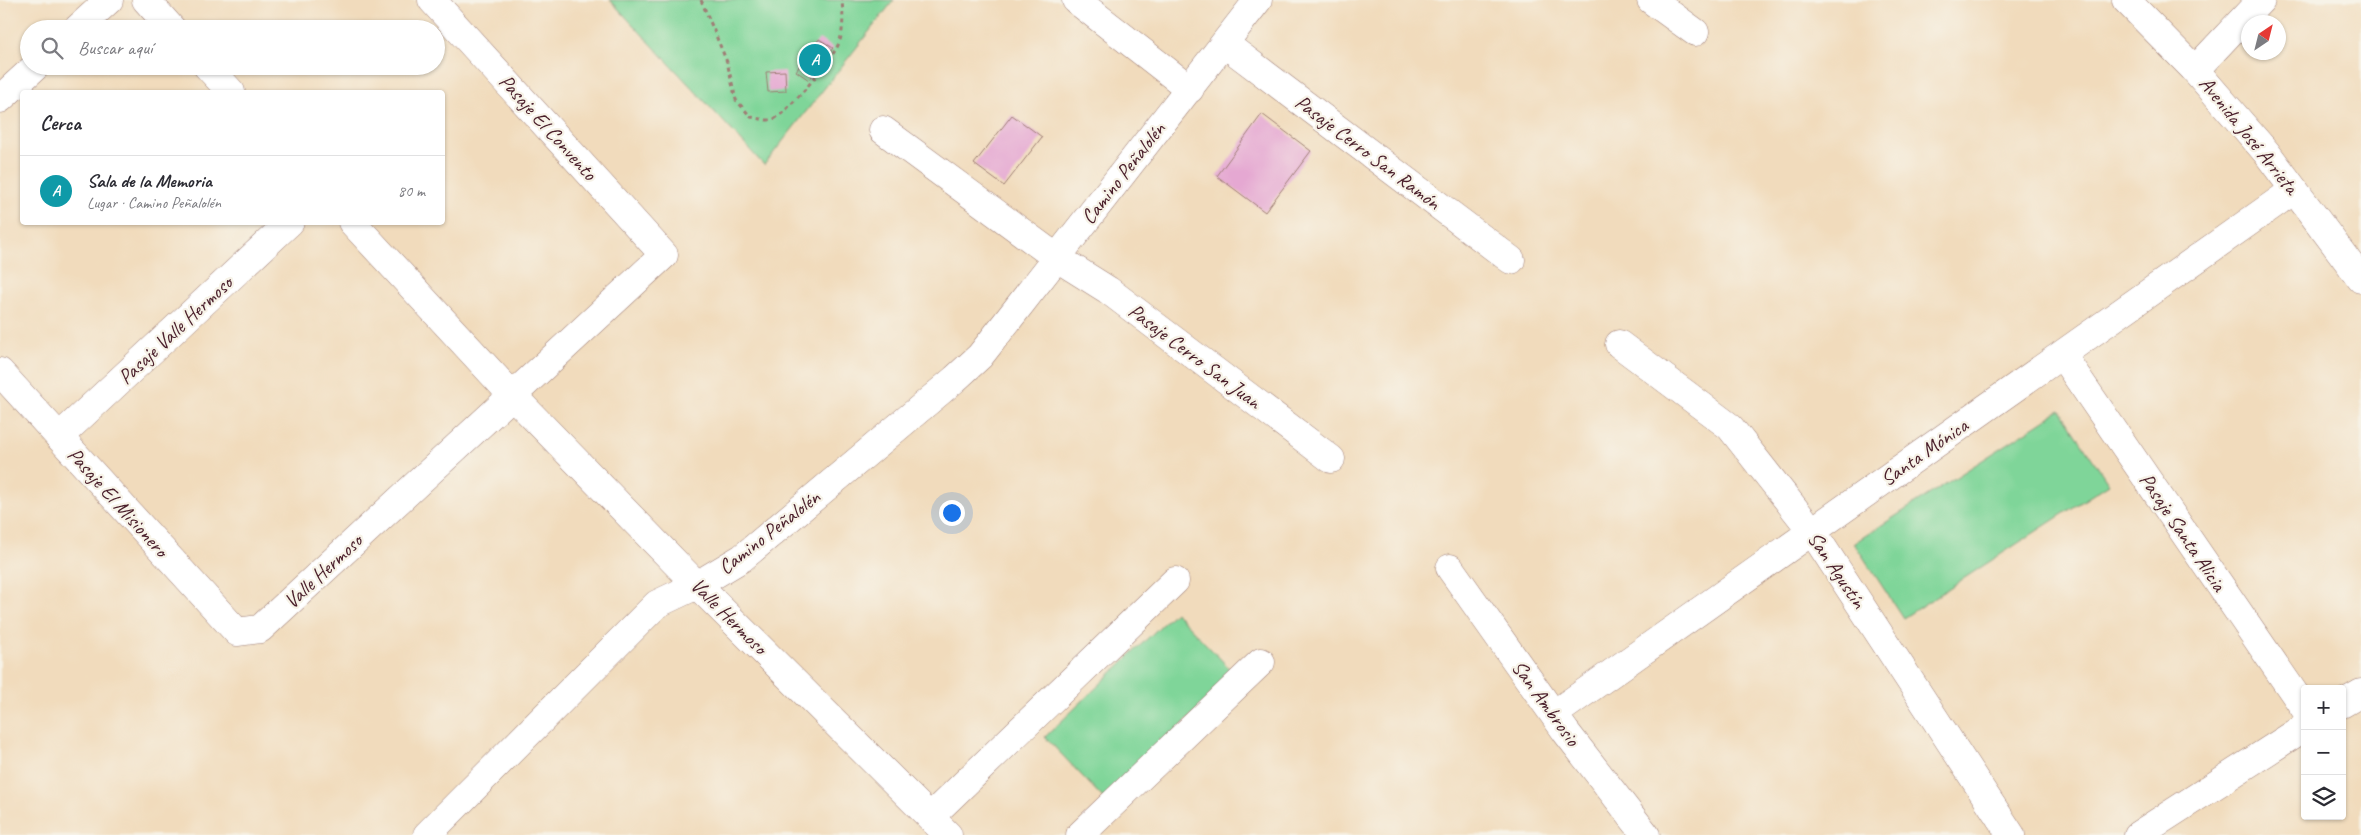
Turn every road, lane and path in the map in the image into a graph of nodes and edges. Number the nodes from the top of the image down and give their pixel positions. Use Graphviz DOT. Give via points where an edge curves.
graph roads {
  1 [pos="109,0"];
  2 [pos="146,0"];
  3 [pos="432,0"];
  4 [pos="701,0"];
  5 [pos="842,0"];
  6 [pos="1076,0"];
  7 [pos="1258,0"];
  8 [pos="1650,0"];
  9 [pos="2126,0"];
  10 [pos="2261,0"];
  11 [pos="87,20"];
  12 [pos="164,20"];
  13 [pos="1695,32"];
  14 [pos="1225,44"];
  15 [pos="2195,70"];
  16 [pos="26,75"];
  17 [pos="215,75"];
  18 [pos="1190,89"];
  19 [pos="229,90"];
  20 [pos="0,99"];
  21 [pos="883,130"];
  22 [pos="2294,190"];
  23 [pos="287,225"];
  24 [pos="355,225"];
  25 [pos="664,255"];
  26 [pos="1057,258"];
  27 [pos="1511,260"];
  28 [pos="2361,279"];
  29 [pos="1619,344"];
  30 [pos="2062,355"];
  31 [pos="0,372"];
  32 [pos="512,395"];
  33 [pos="60,438"];
  34 [pos="1331,459"];
  35 [pos="1812,532"];
  36 [pos="1450,568"];
  37 [pos="1175,581"];
  38 [pos="697,584"];
  39 [pos="237,632"];
  40 [pos="1261,662"];
  41 [pos="2361,692"];
  42 [pos="2346,701"];
  43 [pos="2301,703"];
  44 [pos="1554,714"];
  45 [pos="2301,730"];
  46 [pos="939,826"];
  47 [pos="427,835"];
  48 [pos="1080,835"];
  49 [pos="1646,835"];
  50 [pos="2011,835"];
  51 [pos="2139,835"];
  1 -- 11 [label="street"];
  2 -- 12 [label="street"];
  3 -- 25 [label="street, Pasaje El Convento"];
  4 -- 5 [label="path" via="727,62 736,100 751,118 772,120 786,111 805,90 839,43"];
  6 -- 18 [label="street"];
  7 -- 14 [label="street, Camino Peñalolén"];
  8 -- 13 [label="street"];
  9 -- 15 [label="street, Avenida José Arrieta"];
  10 -- 15 [label="street"];
  14 -- 18 [label="street, Camino Peñalolén"];
  14 -- 27 [label="street, Pasaje Cerro San Ramón"];
  15 -- 22 [label="street, Avenida José Arrieta" via="2266,152"];
  16 -- 20 [label="street"];
  17 -- 19 [label="street"];
  18 -- 26 [label="street, Camino Peñalolén"];
  21 -- 26 [label="street"];
  22 -- 28 [label="street, Avenida José Arrieta"];
  22 -- 30 [label="street, Santa Mónica"];
  23 -- 33 [label="street, Pasaje Valle Hermoso"];
  24 -- 32 [label="street, Valle Hermoso"];
  25 -- 32 [label="street, Valle Hermoso"];
  26 -- 34 [label="street, Pasaje Cerro San Juan" via="1108,290"];
  26 -- 38 [label="street, Camino Peñalolén" via="980,356 956,379 742,558"];
  29 -- 35 [label="street, San Agustín" via="1730,427"];
  30 -- 35 [label="street, Santa Mónica"];
  30 -- 43 [label="street, Pasaje Santa Alicia"];
  31 -- 33 [label="street, Pasaje El Misionero"];
  32 -- 38 [label="street, Valle Hermoso"];
  32 -- 39 [label="street, Valle Hermoso" via="260,629"];
  33 -- 39 [label="street, Pasaje El Misionero"];
  35 -- 44 [label="street, Santa Mónica"];
  35 -- 50 [label="street, San Agustín"];
  36 -- 44 [label="street, San Ambrosio"];
  37 -- 46 [label="street"];
  38 -- 46 [label="street, Valle Hermoso"];
  38 -- 47 [label="street, Camino Peñalolén" via="657,604"];
  40 -- 48 [label="street"];
  41 -- 42 [label="street"];
  44 -- 49 [label="street, San Ambrosio"];
  45 -- 51 [label="street"];
}
